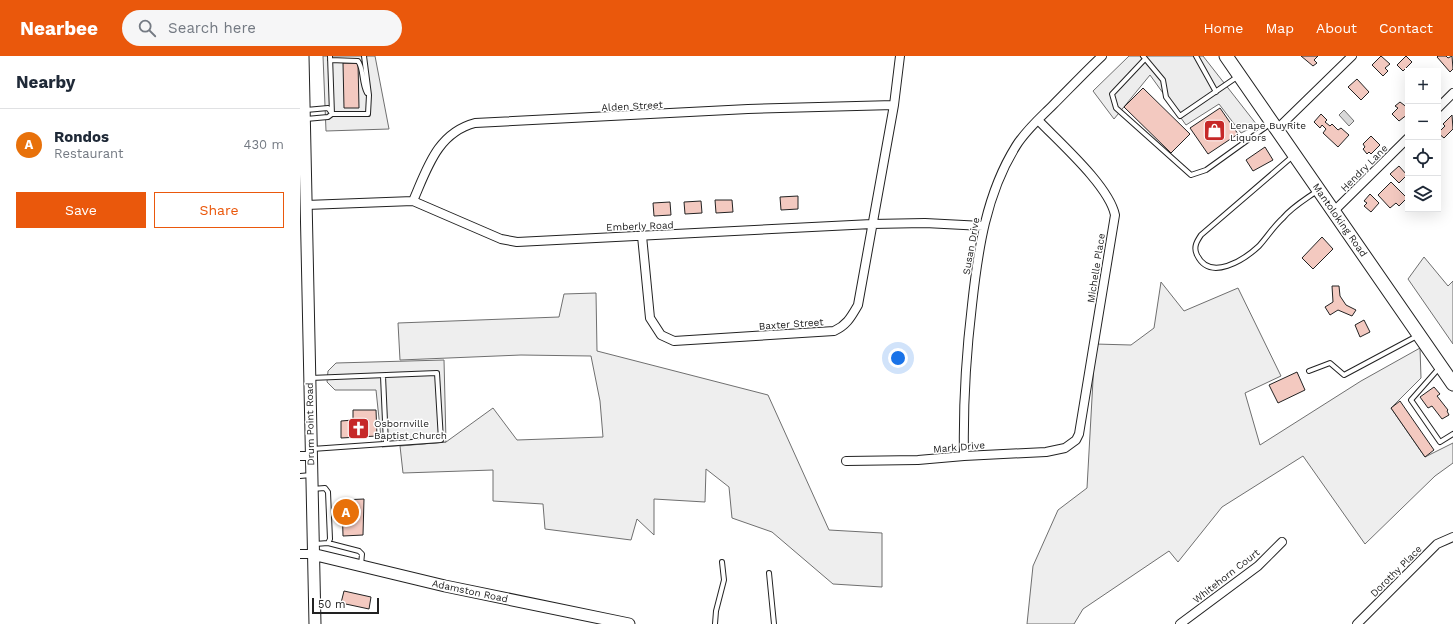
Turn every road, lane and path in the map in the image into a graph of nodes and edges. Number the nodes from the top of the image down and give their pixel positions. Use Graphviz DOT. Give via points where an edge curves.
graph roads {
  1 [pos="303,56"];
  2 [pos="364,56"];
  3 [pos="900,56"];
  4 [pos="1102,56"];
  5 [pos="1196,56"];
  6 [pos="1226,56"];
  7 [pos="1352,56"];
  8 [pos="330,58"];
  9 [pos="1144,58"];
  10 [pos="1240,76"];
  11 [pos="1216,92"];
  12 [pos="1453,93"];
  13 [pos="369,95"];
  14 [pos="302,98"];
  15 [pos="894,105"];
  16 [pos="1441,105"];
  17 [pos="332,114"];
  18 [pos="303,115"];
  19 [pos="1038,120"];
  20 [pos="1274,125"];
  21 [pos="1406,140"];
  22 [pos="302,153"];
  23 [pos="1295,155"];
  24 [pos="1319,189"];
  25 [pos="413,201"];
  26 [pos="306,205"];
  27 [pos="1334,212"];
  28 [pos="872,224"];
  29 [pos="983,226"];
  30 [pos="303,233"];
  31 [pos="642,236"];
  32 [pos="303,245"];
  33 [pos="304,310"];
  34 [pos="1419,335"];
  35 [pos="1441,366"];
  36 [pos="1309,371"];
  37 [pos="383,376"];
  38 [pos="309,378"];
  39 [pos="1453,384"];
  40 [pos="1453,434"];
  41 [pos="386,444"];
  42 [pos="1071,444"];
  43 [pos="311,452"];
  44 [pos="300,456"];
  45 [pos="964,456"];
  46 [pos="846,461"];
  47 [pos="312,475"];
  48 [pos="300,476"];
  49 [pos="312,488"];
  50 [pos="1453,537"];
  51 [pos="1282,542"];
  52 [pos="328,543"];
  53 [pos="312,549"];
  54 [pos="300,554"];
  55 [pos="722,562"];
  56 [pos="360,565"];
  57 [pos="769,573"];
  58 [pos="315,624"];
  59 [pos="629,624"];
  60 [pos="715,624"];
  61 [pos="774,624"];
  62 [pos="1180,624"];
  63 [pos="1357,624"];
  1 -- 14 [label="street, Drum Point Road"];
  2 -- 13 [label="lane"];
  3 -- 15 [label="street, Baxter Street"];
  4 -- 19 [label="street, Susan Drive"];
  5 -- 11 [label="lane"];
  6 -- 10 [label="main road, Mantoloking Road"];
  7 -- 20 [label="street"];
  8 -- 13 [label="lane" via="358,60 363,84"];
  8 -- 17 [label="lane"];
  9 -- 11 [label="lane" via="1163,80 1166,97 1180,116"];
  9 -- 20 [label="lane" via="1112,94 1116,108 1190,175 1206,170 1249,139"];
  10 -- 11 [label="lane"];
  10 -- 20 [label="main road, Mantoloking Road"];
  12 -- 16 [label="street"];
  13 -- 17 [label="lane" via="368,114"];
  14 -- 18 [label="street, Drum Point Road"];
  15 -- 25 [label="street, Alden Street" via="748,109 475,123 456,130 434,153"];
  15 -- 28 [label="street, Baxter Street"];
  17 -- 18 [label="lane" via="328,117"];
  17 -- 18 [label="lane" via="324,108"];
  18 -- 22 [label="street, Drum Point Road"];
  19 -- 29 [label="street, Susan Drive" via="1016,146 998,184"];
  19 -- 42 [label="street, Michelle Place" via="1104,189 1115,215 1080,434"];
  20 -- 23 [label="main road, Mantoloking Road"];
  21 -- 27 [label="street, Hendry Lane"];
  22 -- 26 [label="street, Drum Point Road"];
  23 -- 24 [label="main road, Mantoloking Road"];
  23 -- 24 [label="lane" via="1201,235 1196,243 1198,256 1209,268 1219,268 1237,262 1258,246 1284,216"];
  24 -- 27 [label="main road, Mantoloking Road"];
  25 -- 26 [label="street, Emberly Road"];
  25 -- 31 [label="street, Emberly Road" via="501,239 517,242"];
  26 -- 30 [label="street, Drum Point Road"];
  27 -- 34 [label="main road, Mantoloking Road"];
  28 -- 29 [label="street, Emberly Road"];
  28 -- 31 [label="street, Emberly Road"];
  28 -- 31 [label="street, Baxter Street" via="858,305 842,327 834,331 674,341 661,335 650,318"];
  29 -- 45 [label="street, Susan Drive" via="966,351"];
  30 -- 32 [label="street, Drum Point Road"];
  32 -- 33 [label="street, Drum Point Road"];
  33 -- 38 [label="street, Drum Point Road"];
  34 -- 35 [label="main road, Mantoloking Road"];
  34 -- 36 [label="lane" via="1344,375 1330,363"];
  35 -- 39 [label="main road, Mantoloking Road"];
  35 -- 40 [label="lane" via="1411,400 1440,442"];
  37 -- 38 [label="lane"];
  37 -- 41 [label="lane"];
  37 -- 41 [label="lane" via="437,373 441,440"];
  38 -- 43 [label="street, Drum Point Road"];
  41 -- 43 [label="lane"];
  42 -- 45 [label="street, Mark Drive" via="1046,452"];
  43 -- 44 [label="street"];
  43 -- 47 [label="street, Drum Point Road"];
  45 -- 46 [label="street, Mark Drive" via="918,460"];
  47 -- 48 [label="lane"];
  47 -- 49 [label="street, Drum Point Road"];
  49 -- 52 [label="lane" via="325,488 328,492"];
  49 -- 53 [label="street, Drum Point Road"];
  50 -- 63 [label="street, Dorothy Place" via="1437,544"];
  51 -- 62 [label="street, Whitehorn Court" via="1258,566"];
  52 -- 53 [label="lane"];
  52 -- 56 [label="lane" via="358,551 362,554"];
  53 -- 54 [label="street"];
  53 -- 56 [label="street, Adamston Road"];
  53 -- 58 [label="street, Drum Point Road"];
  55 -- 60 [label="lane" via="724,580"];
  56 -- 59 [label="street, Adamston Road" via="445,586"];
  57 -- 61 [label="lane"];
}
